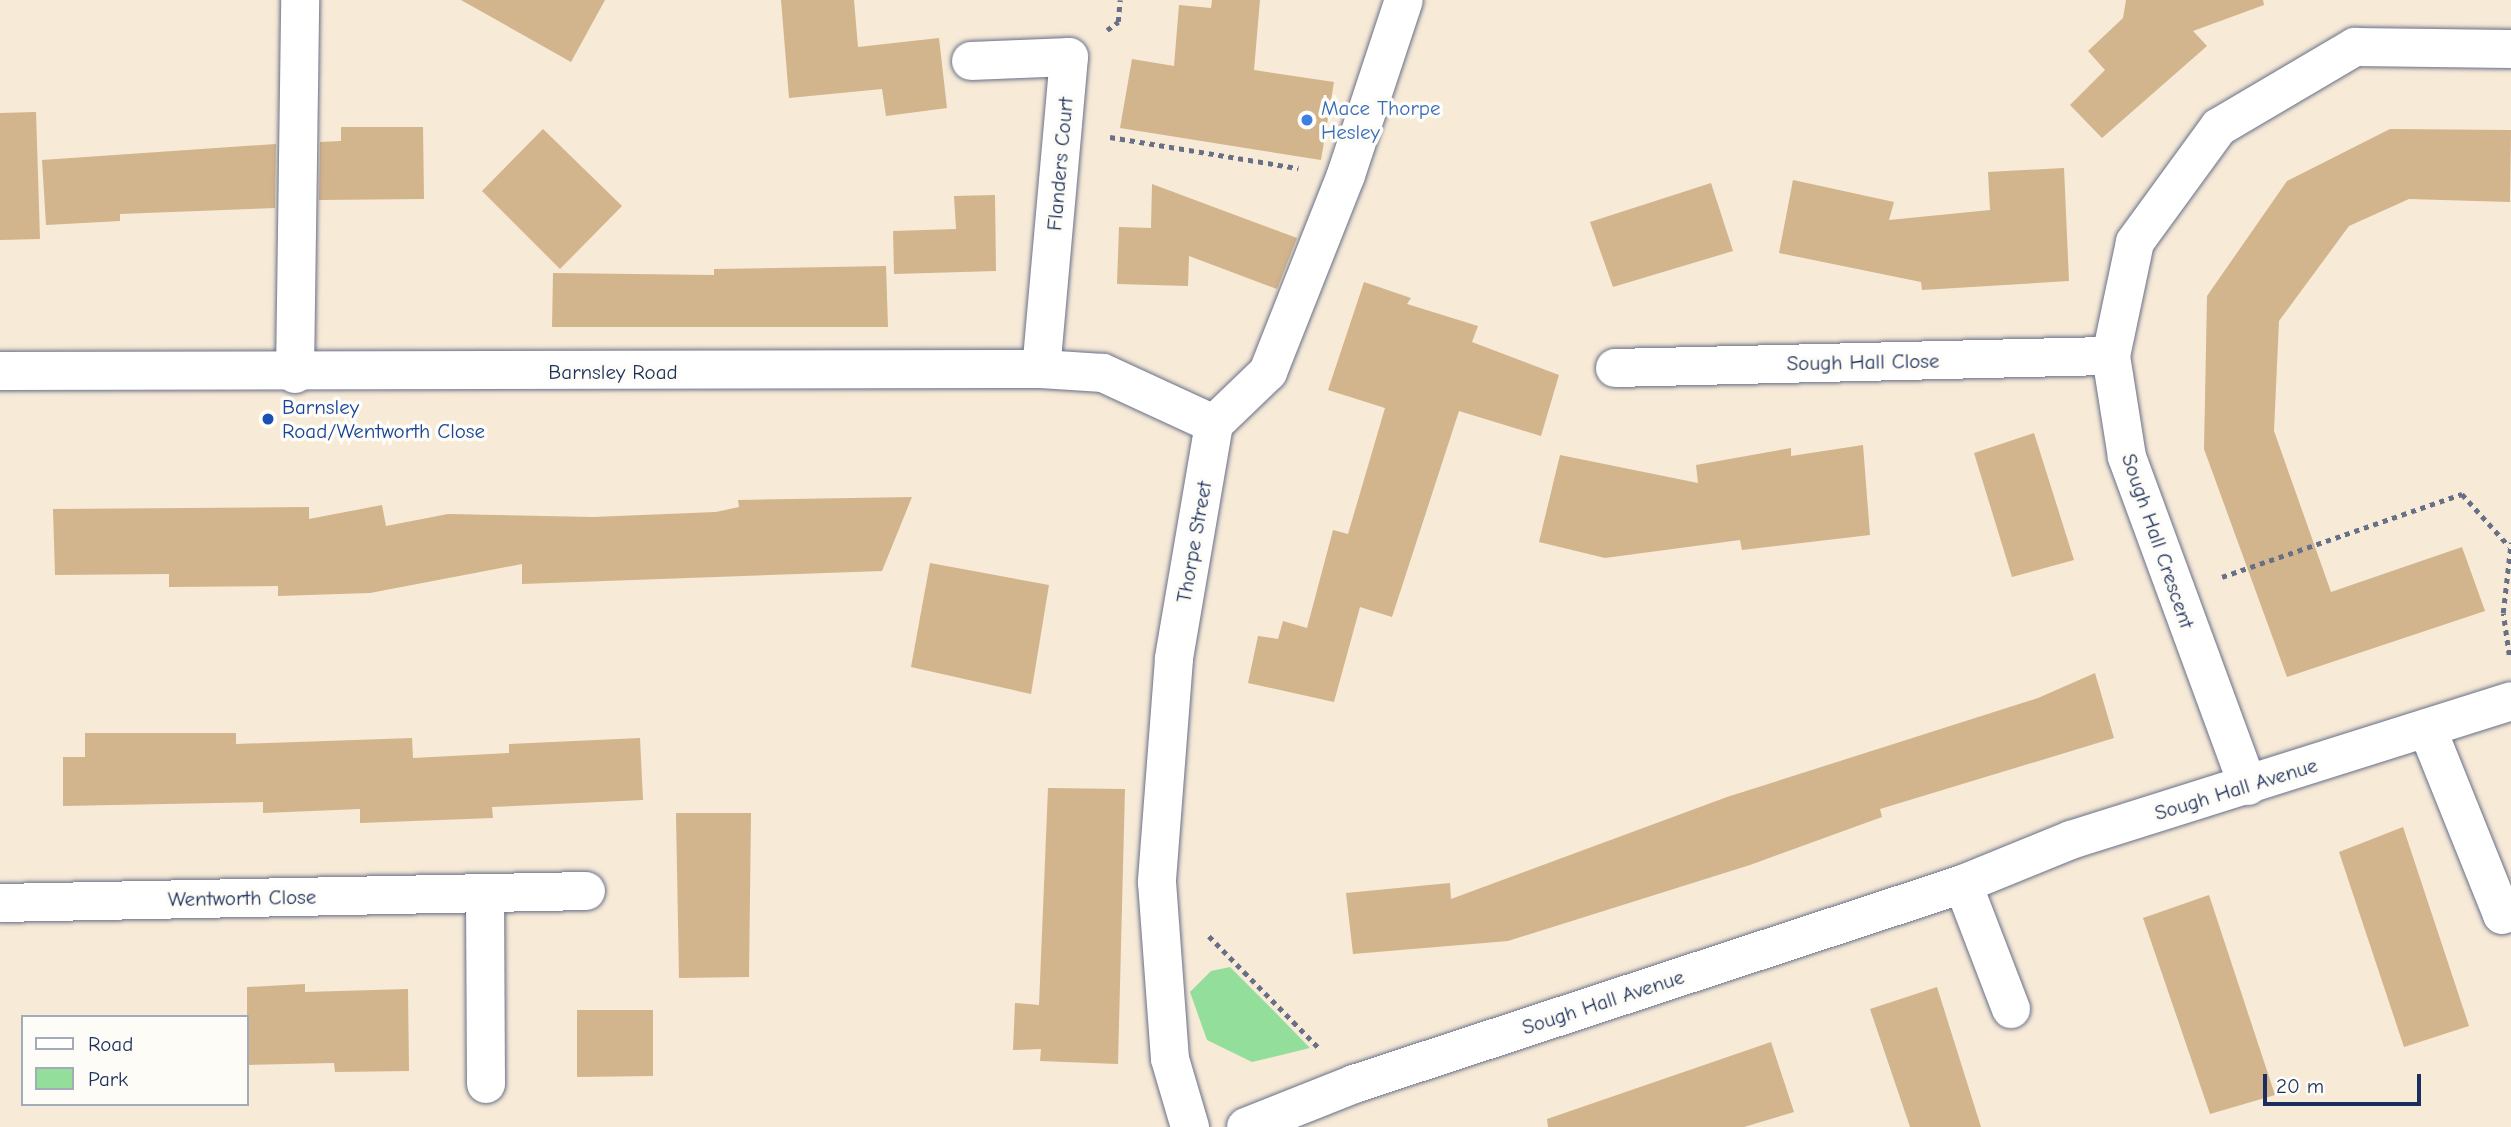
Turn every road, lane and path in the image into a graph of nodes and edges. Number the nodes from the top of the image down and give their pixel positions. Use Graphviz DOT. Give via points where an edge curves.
graph roads {
  1 [pos="300,0"];
  2 [pos="1404,0"];
  3 [pos="2511,49"];
  4 [pos="971,61"];
  5 [pos="1064,130"];
  6 [pos="1346,175"];
  7 [pos="2111,356"];
  8 [pos="1615,368"];
  9 [pos="1041,369"];
  10 [pos="0,371"];
  11 [pos="295,374"];
  12 [pos="1214,424"];
  13 [pos="2510,544"];
  14 [pos="2176,593"];
  15 [pos="2511,663"];
  16 [pos="2511,701"];
  17 [pos="2427,728"];
  18 [pos="2248,786"];
  19 [pos="1157,882"];
  20 [pos="1963,884"];
  21 [pos="586,891"];
  22 [pos="485,893"];
  23 [pos="0,903"];
  24 [pos="2511,912"];
  25 [pos="2011,1009"];
  26 [pos="486,1084"];
  27 [pos="1354,1084"];
  28 [pos="1190,1127"];
  29 [pos="1246,1127"];
  1 -- 11 [label="street"];
  2 -- 6 [label="street"];
  3 -- 7 [label="street, Sough Hall Crescent" via="2355,47 2219,127 2135,243"];
  4 -- 5 [label="street, Flanders Court" via="1069,57"];
  5 -- 6 [label="path"];
  5 -- 9 [label="street, Flanders Court"];
  6 -- 12 [label="street" via="1268,372"];
  7 -- 8 [label="street, Sough Hall Close"];
  7 -- 14 [label="street, Sough Hall Crescent" via="2127,457"];
  9 -- 11 [label="street, Barnsley Road"];
  9 -- 12 [label="street, Barnsley Road" via="1103,373"];
  10 -- 11 [label="street, Barnsley Road"];
  12 -- 19 [label="street, Thorpe Street" via="1174,659"];
  13 -- 14 [label="path" via="2462,494"];
  13 -- 15 [label="path" via="2502,613"];
  14 -- 18 [label="street, Sough Hall Crescent"];
  16 -- 17 [label="street, Sough Hall Avenue"];
  17 -- 18 [label="street, Sough Hall Avenue"];
  17 -- 24 [label="street" via="2502,915"];
  18 -- 20 [label="street, Sough Hall Avenue" via="2071,840"];
  19 -- 27 [label="path"];
  19 -- 28 [label="street, Thorpe Street" via="1170,1059"];
  20 -- 25 [label="street"];
  20 -- 27 [label="street, Sough Hall Avenue"];
  21 -- 22 [label="street, Wentworth Close"];
  22 -- 23 [label="street, Wentworth Close"];
  22 -- 26 [label="street"];
  27 -- 29 [label="street, Sough Hall Avenue"];
}
